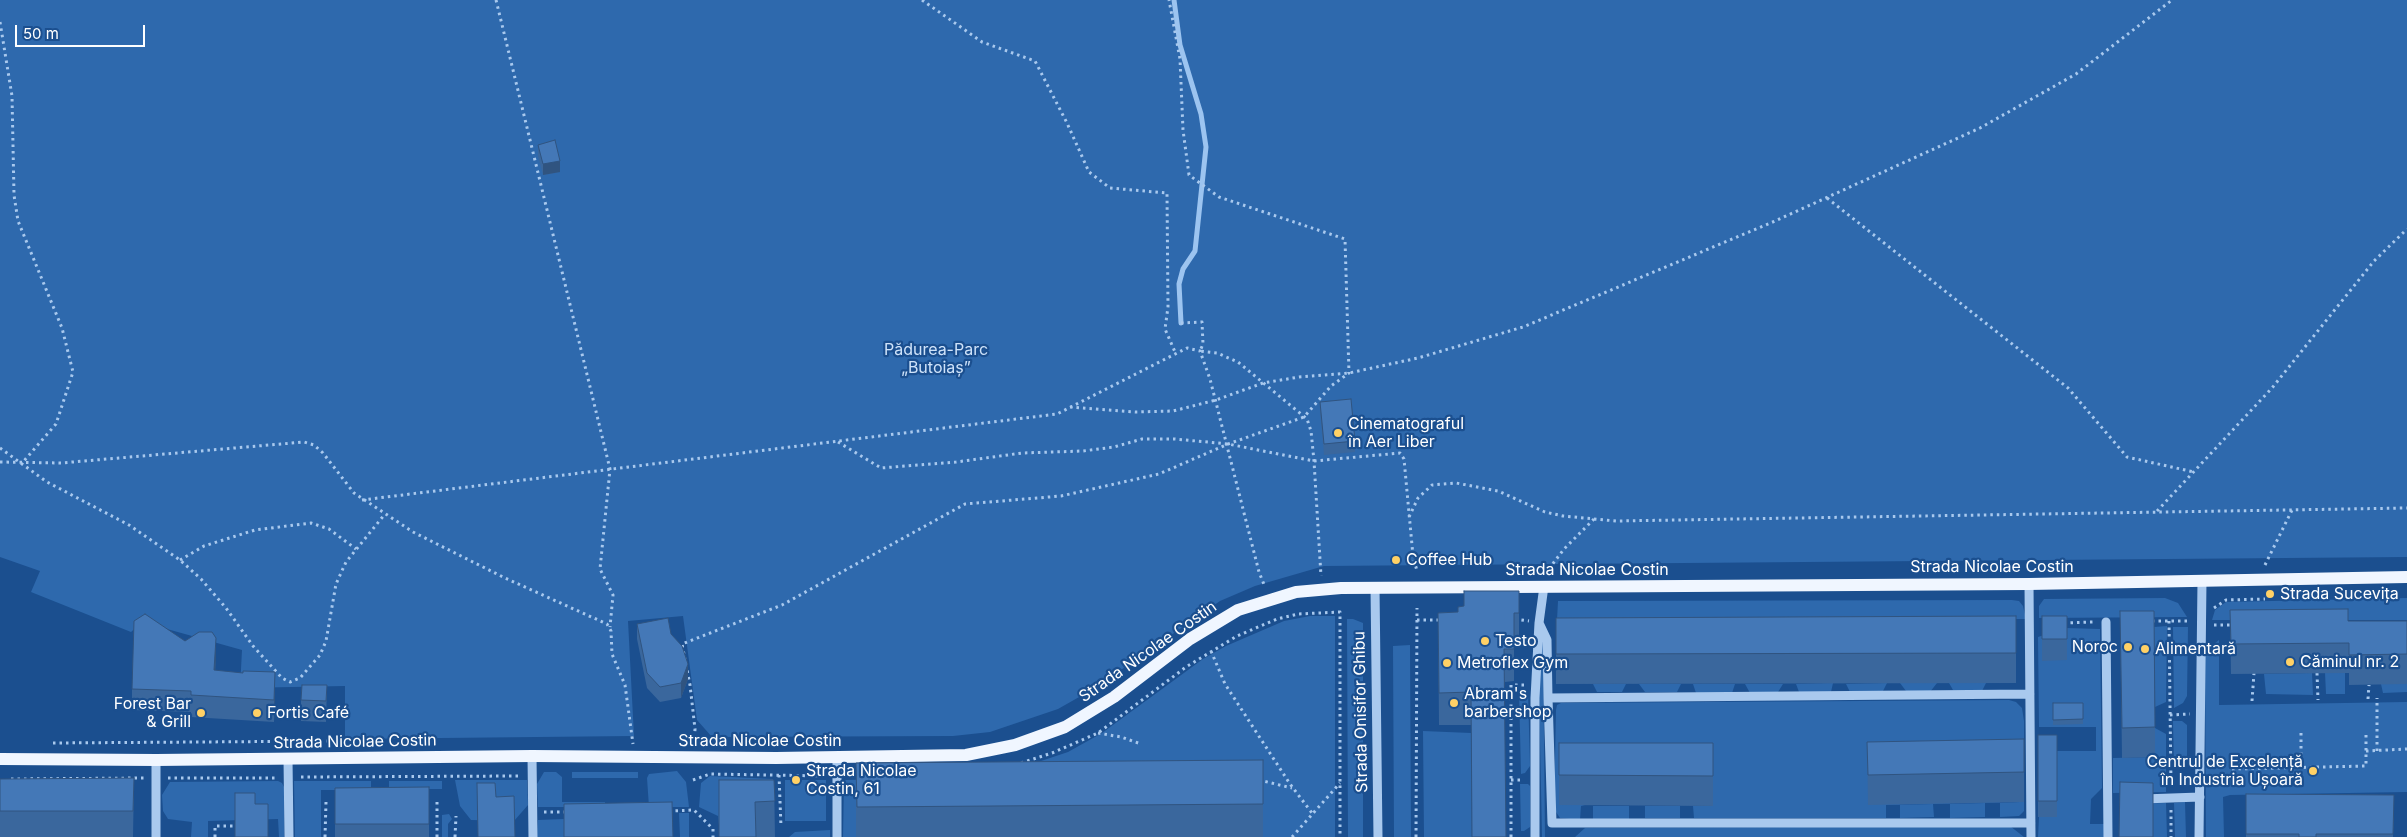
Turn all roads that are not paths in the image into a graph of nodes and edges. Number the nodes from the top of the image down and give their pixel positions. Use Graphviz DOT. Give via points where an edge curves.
graph roads {
  1 [pos="2407,577"];
  2 [pos="2202,581"];
  3 [pos="2029,584"];
  4 [pos="1544,586"];
  5 [pos="1375,587"];
  6 [pos="2106,622"];
  7 [pos="1539,623"];
  8 [pos="2030,694"];
  9 [pos="1548,698"];
  10 [pos="532,756"];
  11 [pos="837,757"];
  12 [pos="0,759"];
  13 [pos="288,759"];
  14 [pos="156,760"];
  15 [pos="2200,797"];
  16 [pos="2134,800"];
  17 [pos="2031,823"];
  18 [pos="156,837"];
  19 [pos="289,837"];
  20 [pos="533,837"];
  21 [pos="837,837"];
  22 [pos="1378,837"];
  23 [pos="1535,837"];
  24 [pos="2032,837"];
  25 [pos="2108,837"];
  26 [pos="2199,837"];
  1 -- 2 [label="main road, Strada Nicolae Costin"];
  2 -- 3 [label="main road, Strada Nicolae Costin"];
  2 -- 15 [label="street"];
  3 -- 4 [label="main road, Strada Nicolae Costin"];
  3 -- 8 [label="street"];
  4 -- 5 [label="main road, Strada Nicolae Costin"];
  4 -- 7 [label="street"];
  5 -- 11 [label="main road, Strada Nicolae Costin" via="1296,592 1238,610 1190,639 1088,714 1036,739 966,755"];
  5 -- 22 [label="street, Strada Onisifor Ghibu"];
  6 -- 25 [label="street" via="2112,801"];
  7 -- 9 [label="street" via="1547,640"];
  7 -- 23 [label="street" via="1535,685"];
  8 -- 9 [label="street"];
  8 -- 17 [label="street"];
  9 -- 17 [label="street" via="1552,823"];
  10 -- 11 [label="main road, Strada Nicolae Costin"];
  10 -- 13 [label="main road, Strada Nicolae Costin"];
  10 -- 20 [label="street"];
  11 -- 21 [label="street"];
  12 -- 14 [label="main road, Strada Nicolae Costin"];
  13 -- 14 [label="main road, Strada Nicolae Costin"];
  13 -- 19 [label="street"];
  14 -- 18 [label="street"];
  15 -- 16 [label="street"];
  15 -- 26 [label="street"];
  17 -- 24 [label="street"];
}
